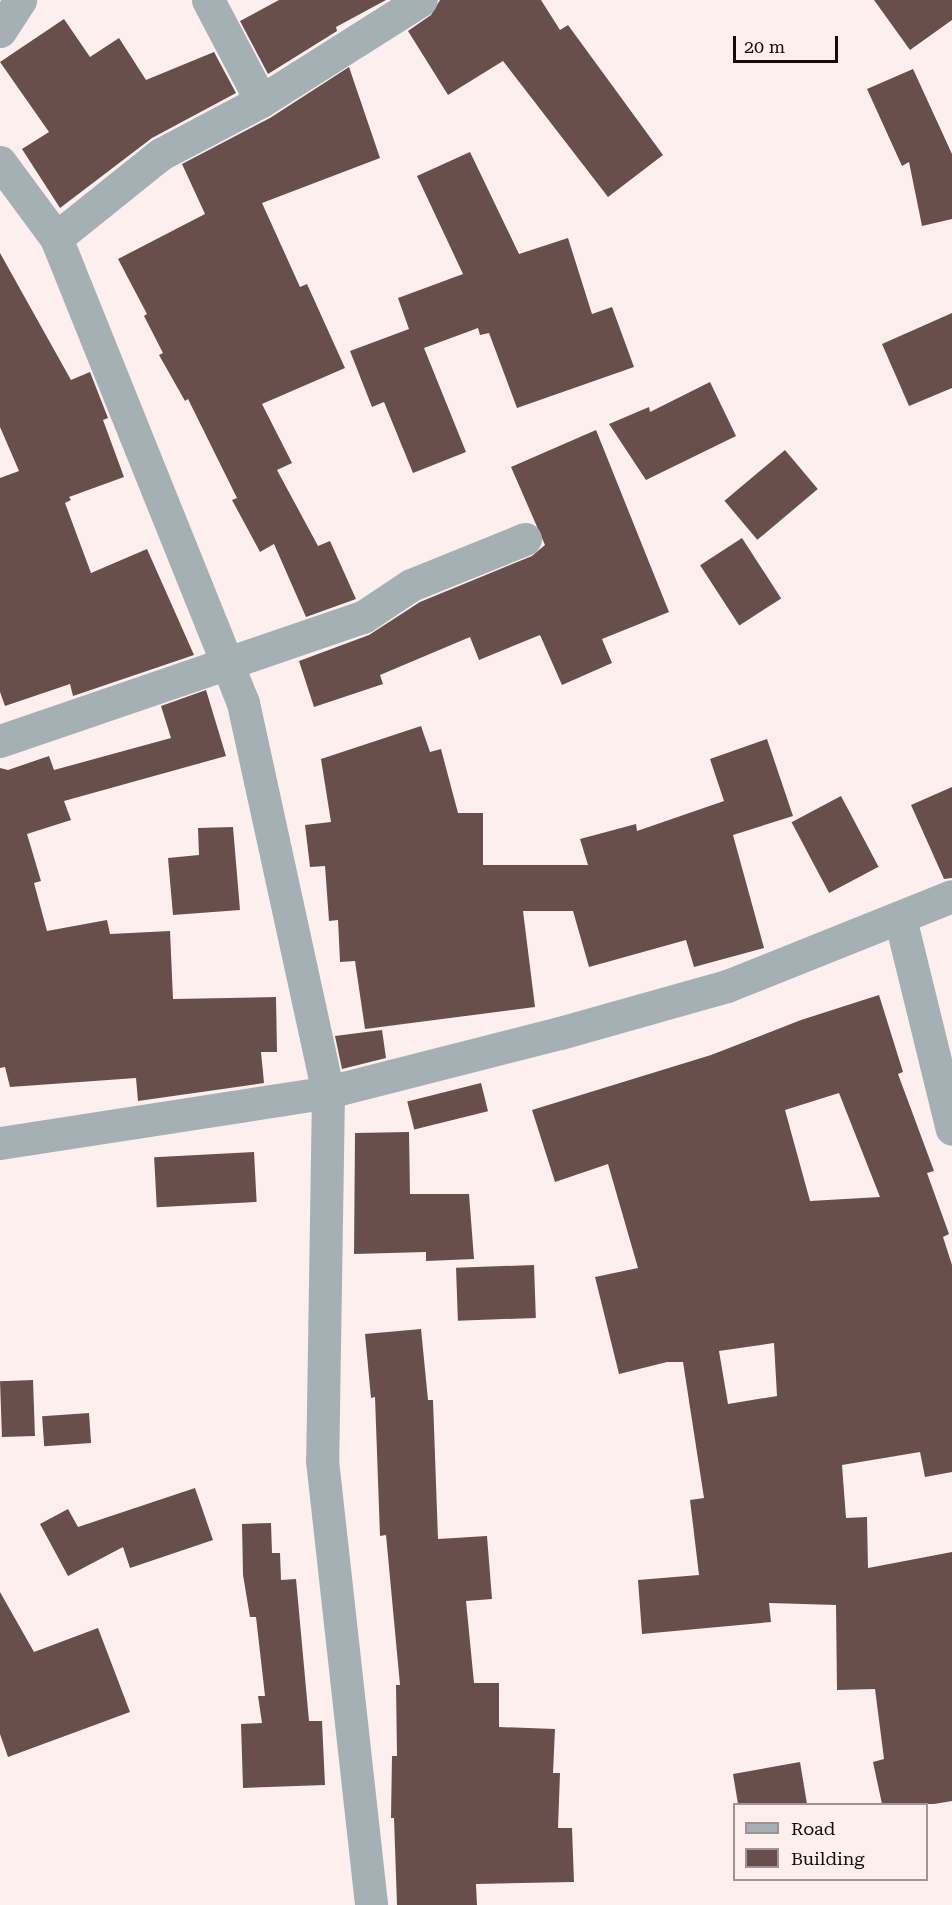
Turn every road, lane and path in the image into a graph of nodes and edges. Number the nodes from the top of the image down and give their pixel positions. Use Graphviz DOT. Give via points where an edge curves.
graph roads {
  1 [pos="20,0"];
  2 [pos="208,0"];
  3 [pos="421,0"];
  4 [pos="0,31"];
  5 [pos="261,101"];
  6 [pos="0,162"];
  7 [pos="56,238"];
  8 [pos="525,539"];
  9 [pos="228,665"];
  10 [pos="0,741"];
  11 [pos="952,896"];
  12 [pos="900,918"];
  13 [pos="327,1092"];
  14 [pos="952,1129"];
  15 [pos="0,1143"];
  16 [pos="371,1905"];
  1 -- 4 [label="street"];
  2 -- 5 [label="street"];
  3 -- 5 [label="street"];
  5 -- 7 [label="street" via="161,154"];
  6 -- 7 [label="street"];
  7 -- 9 [label="street"];
  8 -- 9 [label="street" via="411,585 363,617"];
  9 -- 10 [label="street"];
  9 -- 13 [label="street" via="243,703"];
  11 -- 12 [label="street"];
  12 -- 13 [label="street" via="727,986"];
  12 -- 14 [label="street"];
  13 -- 15 [label="street"];
  13 -- 16 [label="street" via="322,1460"];
}
